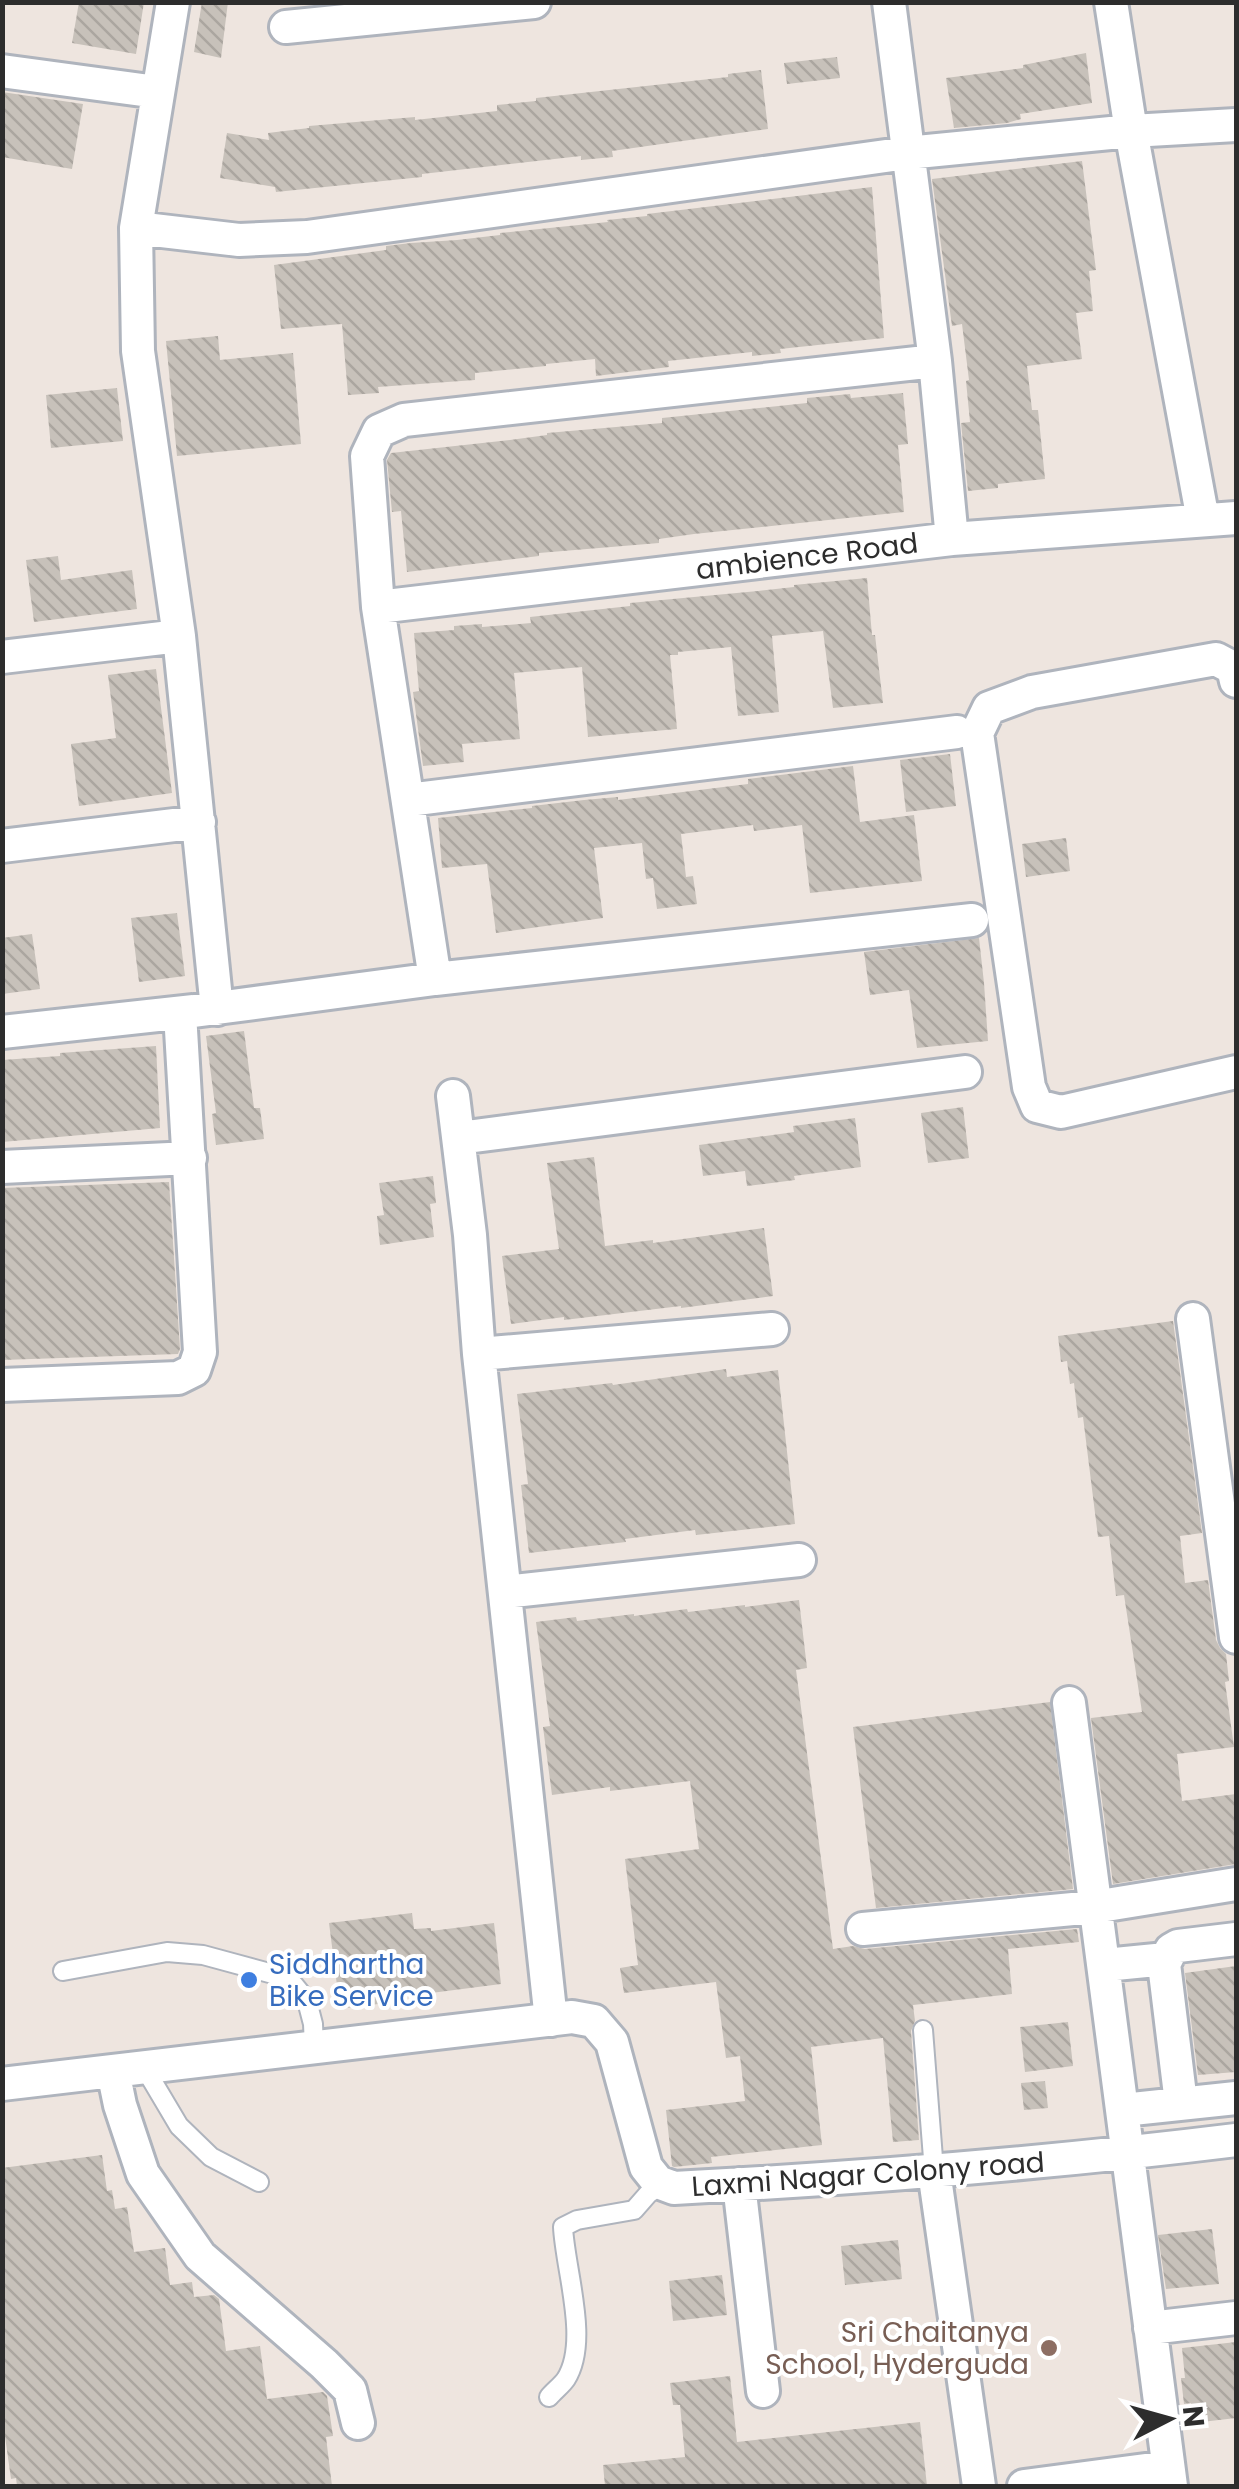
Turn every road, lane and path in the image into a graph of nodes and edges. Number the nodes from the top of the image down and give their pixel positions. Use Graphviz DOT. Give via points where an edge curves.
graph roads {
  1 [pos="174,2"];
  2 [pos="534,2"];
  3 [pos="889,2"];
  4 [pos="1111,2"];
  5 [pos="286,27"];
  6 [pos="2,71"];
  7 [pos="157,92"];
  8 [pos="1236,126"];
  9 [pos="1131,131"];
  10 [pos="907,153"];
  11 [pos="136,228"];
  12 [pos="935,361"];
  13 [pos="1236,518"];
  14 [pos="1202,520"];
  15 [pos="952,538"];
  16 [pos="378,607"];
  17 [pos="179,636"];
  18 [pos="2,657"];
  19 [pos="1236,681"];
  20 [pos="957,732"];
  21 [pos="408,800"];
  22 [pos="199,822"];
  23 [pos="2,846"];
  24 [pos="972,920"];
  25 [pos="435,979"];
  26 [pos="217,1008"];
  27 [pos="180,1013"];
  28 [pos="2,1032"];
  29 [pos="965,1072"];
  30 [pos="1236,1072"];
  31 [pos="453,1096"];
  32 [pos="460,1138"];
  33 [pos="190,1158"];
  34 [pos="2,1167"];
  35 [pos="1193,1319"];
  36 [pos="772,1328"];
  37 [pos="479,1354"];
  38 [pos="2,1385"];
  39 [pos="799,1560"];
  40 [pos="505,1592"];
  41 [pos="1236,1637"];
  42 [pos="1070,1703"];
  43 [pos="1236,1884"];
  44 [pos="1094,1907"];
  45 [pos="863,1929"];
  46 [pos="1236,1938"];
  47 [pos="1166,1958"];
  48 [pos="1105,1965"];
  49 [pos="62,1972"];
  50 [pos="551,2020"];
  51 [pos="923,2030"];
  52 [pos="314,2047"];
  53 [pos="128,2069"];
  54 [pos="5,2075"];
  55 [pos="1236,2098"];
  56 [pos="1181,2103"];
  57 [pos="1122,2110"];
  58 [pos="1236,2140"];
  59 [pos="1127,2154"];
  60 [pos="934,2171"];
  61 [pos="259,2182"];
  62 [pos="663,2184"];
  63 [pos="739,2184"];
  64 [pos="1236,2318"];
  65 [pos="1150,2328"];
  66 [pos="763,2391"];
  67 [pos="548,2397"];
  68 [pos="358,2423"];
  69 [pos="1169,2477"];
  70 [pos="980,2486"];
  71 [pos="1024,2486"];
  1 -- 7 [label="street"];
  2 -- 5 [label="street"];
  3 -- 10 [label="street"];
  4 -- 9 [label="street"];
  6 -- 7 [label="street"];
  7 -- 11 [label="street"];
  8 -- 9 [label="street"];
  9 -- 10 [label="street"];
  9 -- 14 [label="street"];
  10 -- 11 [label="street" via="306,237 239,240"];
  10 -- 12 [label="street"];
  11 -- 17 [label="street" via="138,351"];
  12 -- 15 [label="street"];
  12 -- 16 [label="street" via="391,425 379,431 366,456"];
  13 -- 14 [label="street, ambience Road"];
  14 -- 15 [label="street, ambience Road"];
  15 -- 16 [label="street, ambience Road"];
  16 -- 21 [label="street"];
  17 -- 18 [label="street"];
  17 -- 22 [label="street"];
  19 -- 30 [label="street" via="1233,668 1216,660 1032,692 989,708 977,733 1028,1087 1037,1106 1061,1112"];
  20 -- 21 [label="street"];
  21 -- 25 [label="street"];
  22 -- 23 [label="street"];
  22 -- 26 [label="street"];
  24 -- 25 [label="street"];
  25 -- 26 [label="street"];
  26 -- 27 [label="street"];
  27 -- 28 [label="street"];
  27 -- 33 [label="street"];
  29 -- 32 [label="street"];
  31 -- 32 [label="street"];
  32 -- 37 [label="street"];
  33 -- 34 [label="street"];
  33 -- 38 [label="street" via="200,1352 194,1370 178,1378"];
  35 -- 41 [label="street"];
  36 -- 37 [label="street"];
  37 -- 40 [label="street"];
  39 -- 40 [label="street"];
  40 -- 50 [label="street"];
  42 -- 44 [label="street"];
  43 -- 44 [label="street"];
  44 -- 45 [label="street"];
  44 -- 48 [label="street"];
  46 -- 47 [label="street" via="1178,1946"];
  47 -- 48 [label="street"];
  47 -- 56 [label="street"];
  48 -- 57 [label="street"];
  49 -- 52 [label="lane" via="167,1952 273,1974 307,2001"];
  50 -- 52 [label="street, Laxmi Nagar Colony road"];
  50 -- 62 [label="street, Laxmi Nagar Colony road" via="594,2021 612,2042 646,2167"];
  51 -- 60 [label="lane"];
  52 -- 53 [label="street, Laxmi Nagar Colony road"];
  53 -- 54 [label="street, Laxmi Nagar Colony road"];
  53 -- 61 [label="lane" via="210,2157"];
  53 -- 68 [label="street" via="120,2106 142,2174 200,2256 350,2390"];
  55 -- 56 [label="street"];
  56 -- 57 [label="street"];
  57 -- 59 [label="street"];
  58 -- 59 [label="street, Laxmi Nagar Colony road"];
  59 -- 60 [label="street, Laxmi Nagar Colony road"];
  59 -- 65 [label="street"];
  60 -- 63 [label="street, Laxmi Nagar Colony road"];
  60 -- 70 [label="street"];
  62 -- 63 [label="street, Laxmi Nagar Colony road"];
  62 -- 67 [label="lane" via="634,2210 563,2227 575,2355 566,2379"];
  63 -- 66 [label="street"];
  64 -- 65 [label="street"];
  65 -- 69 [label="street"];
  69 -- 71 [label="street"];
}
